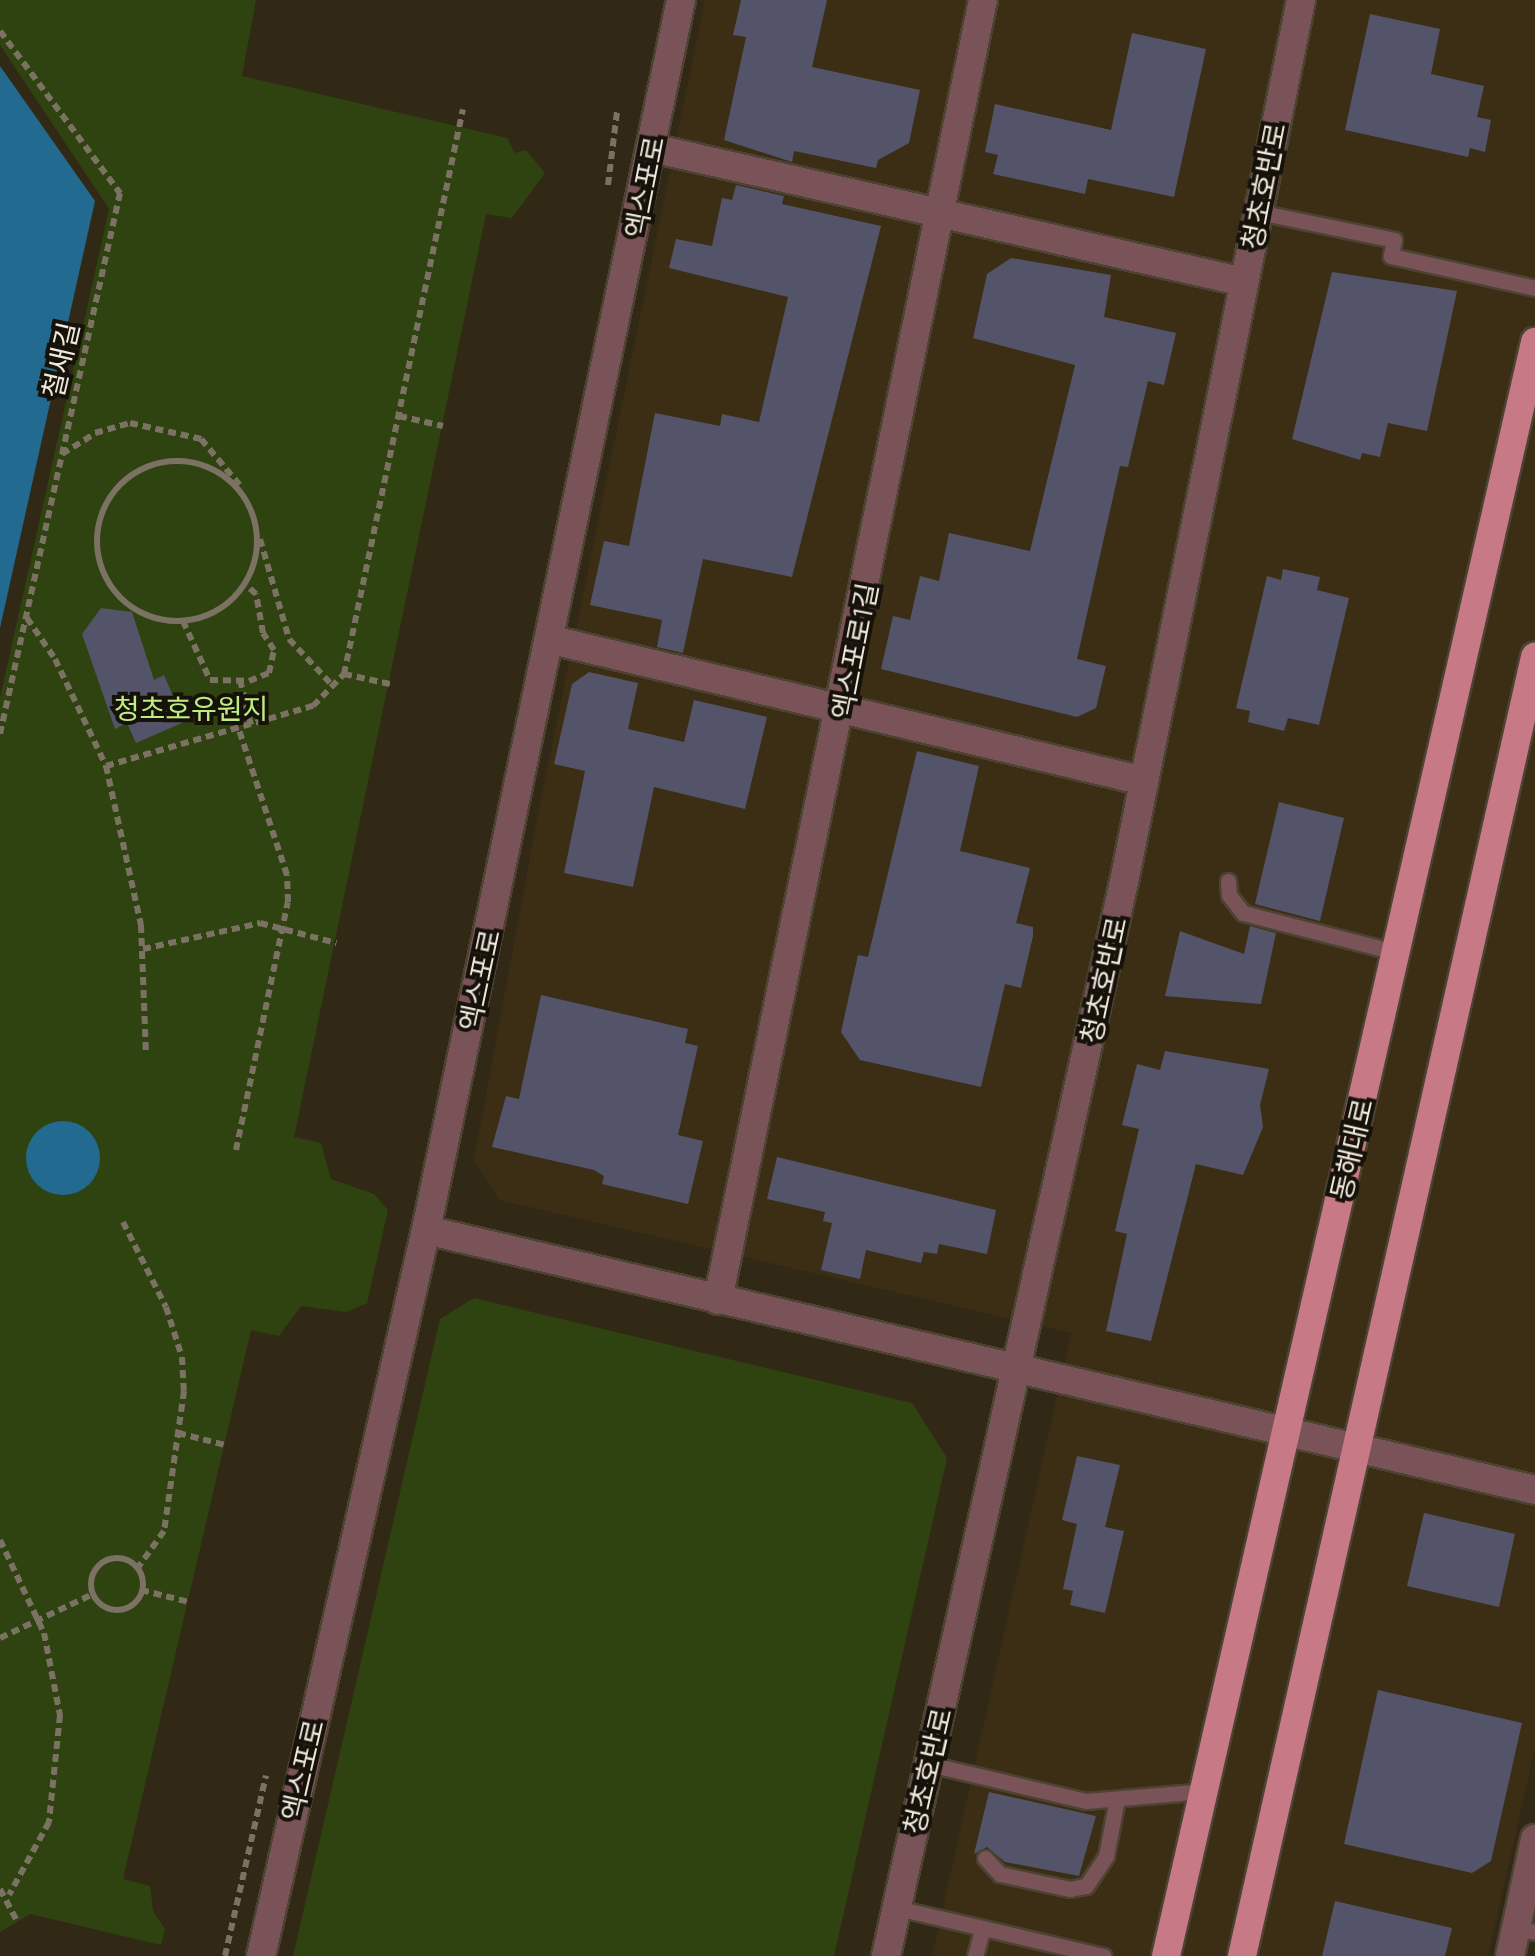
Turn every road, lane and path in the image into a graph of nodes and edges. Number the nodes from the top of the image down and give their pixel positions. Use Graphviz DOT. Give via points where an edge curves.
graph roads {
  1 [pos="681,0"];
  2 [pos="983,0"];
  3 [pos="1301,0"];
  4 [pos="0,31"];
  5 [pos="463,110"];
  6 [pos="616,112"];
  7 [pos="652,148"];
  8 [pos="608,188"];
  9 [pos="941,211"];
  10 [pos="1258,212"];
  11 [pos="1244,282"];
  12 [pos="1535,288"];
  13 [pos="1535,342"];
  14 [pos="399,416"];
  15 [pos="444,426"];
  16 [pos="62,454"];
  17 [pos="254,515"];
  18 [pos="245,584"];
  19 [pos="26,617"];
  20 [pos="183,621"];
  21 [pos="552,640"];
  22 [pos="1535,657"];
  23 [pos="344,674"];
  24 [pos="240,680"];
  25 [pos="390,684"];
  26 [pos="333,686"];
  27 [pos="842,710"];
  28 [pos="251,726"];
  29 [pos="239,729"];
  30 [pos="0,734"];
  31 [pos="106,766"];
  32 [pos="1144,781"];
  33 [pos="1228,881"];
  34 [pos="284,930"];
  35 [pos="336,943"];
  36 [pos="144,949"];
  37 [pos="1395,952"];
  38 [pos="146,1055"];
  39 [pos="236,1150"];
  40 [pos="123,1222"];
  41 [pos="426,1230"];
  42 [pos="718,1300"];
  43 [pos="1017,1372"];
  44 [pos="178,1433"];
  45 [pos="1286,1435"];
  46 [pos="225,1445"];
  47 [pos="1354,1450"];
  48 [pos="1535,1490"];
  49 [pos="0,1540"];
  50 [pos="137,1569"];
  51 [pos="141,1590"];
  52 [pos="93,1594"];
  53 [pos="189,1602"];
  54 [pos="38,1619"];
  55 [pos="0,1638"];
  56 [pos="270,1758"];
  57 [pos="929,1764"];
  58 [pos="1026,1787"];
  59 [pos="1204,1791"];
  60 [pos="1001,1795"];
  61 [pos="1117,1799"];
  62 [pos="1535,1839"];
  63 [pos="986,1858"];
  64 [pos="0,1889"];
  65 [pos="9,1896"];
  66 [pos="896,1908"];
  67 [pos="17,1921"];
  68 [pos="982,1929"];
  69 [pos="1525,1930"];
  70 [pos="1078,1953"];
  71 [pos="225,1956"];
  72 [pos="260,1956"];
  73 [pos="886,1956"];
  74 [pos="975,1956"];
  75 [pos="1104,1956"];
  76 [pos="1166,1956"];
  77 [pos="1242,1956"];
  78 [pos="1510,1956"];
  1 -- 7 [label="street, 엑스포로"];
  2 -- 9 [label="street, 엑스포로1길"];
  3 -- 10 [label="street, 청초호반로"];
  4 -- 16 [label="path, 철새길" via="120,194"];
  5 -- 14 [label="path"];
  6 -- 8 [label="path"];
  7 -- 9 [label="street"];
  7 -- 21 [label="street, 엑스포로"];
  9 -- 11 [label="street"];
  9 -- 27 [label="street, 엑스포로1길"];
  10 -- 11 [label="street, 청초호반로"];
  10 -- 12 [label="lane" via="1394,240 1391,256"];
  11 -- 32 [label="street, 청초호반로"];
  13 -- 37 [label="main road, 동해대로"];
  14 -- 15 [label="path"];
  14 -- 23 [label="path"];
  16 -- 17 [label="path" via="95,433 130,423 201,438 211,458 235,476"];
  16 -- 19 [label="path, 철새길"];
  17 -- 18 [label="path" via="258,541"];
  17 -- 20 [label="path" via="241,490 196,462 143,468 105,505 97,531 108,582 147,616"];
  17 -- 26 [label="path" via="289,640"];
  18 -- 20 [label="path" via="223,608"];
  18 -- 24 [label="path" via="256,594 274,650 269,673"];
  19 -- 30 [label="path, 철새길"];
  19 -- 31 [label="path" via="55,659"];
  20 -- 24 [label="path" via="210,680"];
  21 -- 27 [label="street"];
  21 -- 41 [label="street, 엑스포로"];
  22 -- 47 [label="main road"];
  23 -- 25 [label="path"];
  23 -- 26 [label="path"];
  24 -- 28 [label="path"];
  26 -- 28 [label="path" via="313,706"];
  27 -- 32 [label="street"];
  27 -- 42 [label="street, 엑스포로1길"];
  28 -- 29 [label="path"];
  29 -- 31 [label="path"];
  29 -- 34 [label="path" via="287,875"];
  31 -- 36 [label="path"];
  32 -- 43 [label="street, 청초호반로"];
  33 -- 37 [label="lane" via="1229,895 1243,913"];
  34 -- 35 [label="path"];
  34 -- 36 [label="path" via="260,923"];
  34 -- 39 [label="path"];
  36 -- 38 [label="path"];
  37 -- 45 [label="main road, 동해대로"];
  40 -- 44 [label="path" via="166,1307 182,1356"];
  41 -- 42 [label="street"];
  41 -- 72 [label="street, 엑스포로"];
  42 -- 43 [label="street"];
  43 -- 45 [label="street"];
  43 -- 57 [label="street, 청초호반로"];
  44 -- 46 [label="path"];
  44 -- 50 [label="path" via="164,1531"];
  45 -- 47 [label="street"];
  45 -- 59 [label="main road, 동해대로"];
  47 -- 48 [label="street"];
  47 -- 77 [label="main road"];
  49 -- 54 [label="path"];
  50 -- 51 [label="path"];
  50 -- 52 [label="path" via="118,1558 102,1563 92,1577"];
  51 -- 52 [label="path" via="120,1610"];
  51 -- 53 [label="path"];
  52 -- 54 [label="path"];
  54 -- 55 [label="path"];
  54 -- 65 [label="path" via="56,1679 60,1753 49,1822"];
  56 -- 71 [label="path"];
  57 -- 58 [label="lane"];
  57 -- 66 [label="street, 청초호반로"];
  58 -- 60 [label="lane"];
  58 -- 61 [label="lane" via="1086,1801"];
  59 -- 61 [label="lane"];
  59 -- 76 [label="main road, 동해대로"];
  61 -- 63 [label="lane" via="1106,1856 1086,1886 1070,1889 1000,1874"];
  62 -- 69 [label="street"];
  64 -- 65 [label="path"];
  65 -- 67 [label="path"];
  66 -- 68 [label="lane"];
  66 -- 73 [label="street, 청초호반로"];
  68 -- 70 [label="lane"];
  68 -- 74 [label="lane"];
  69 -- 78 [label="street"];
  70 -- 75 [label="lane"];
}
